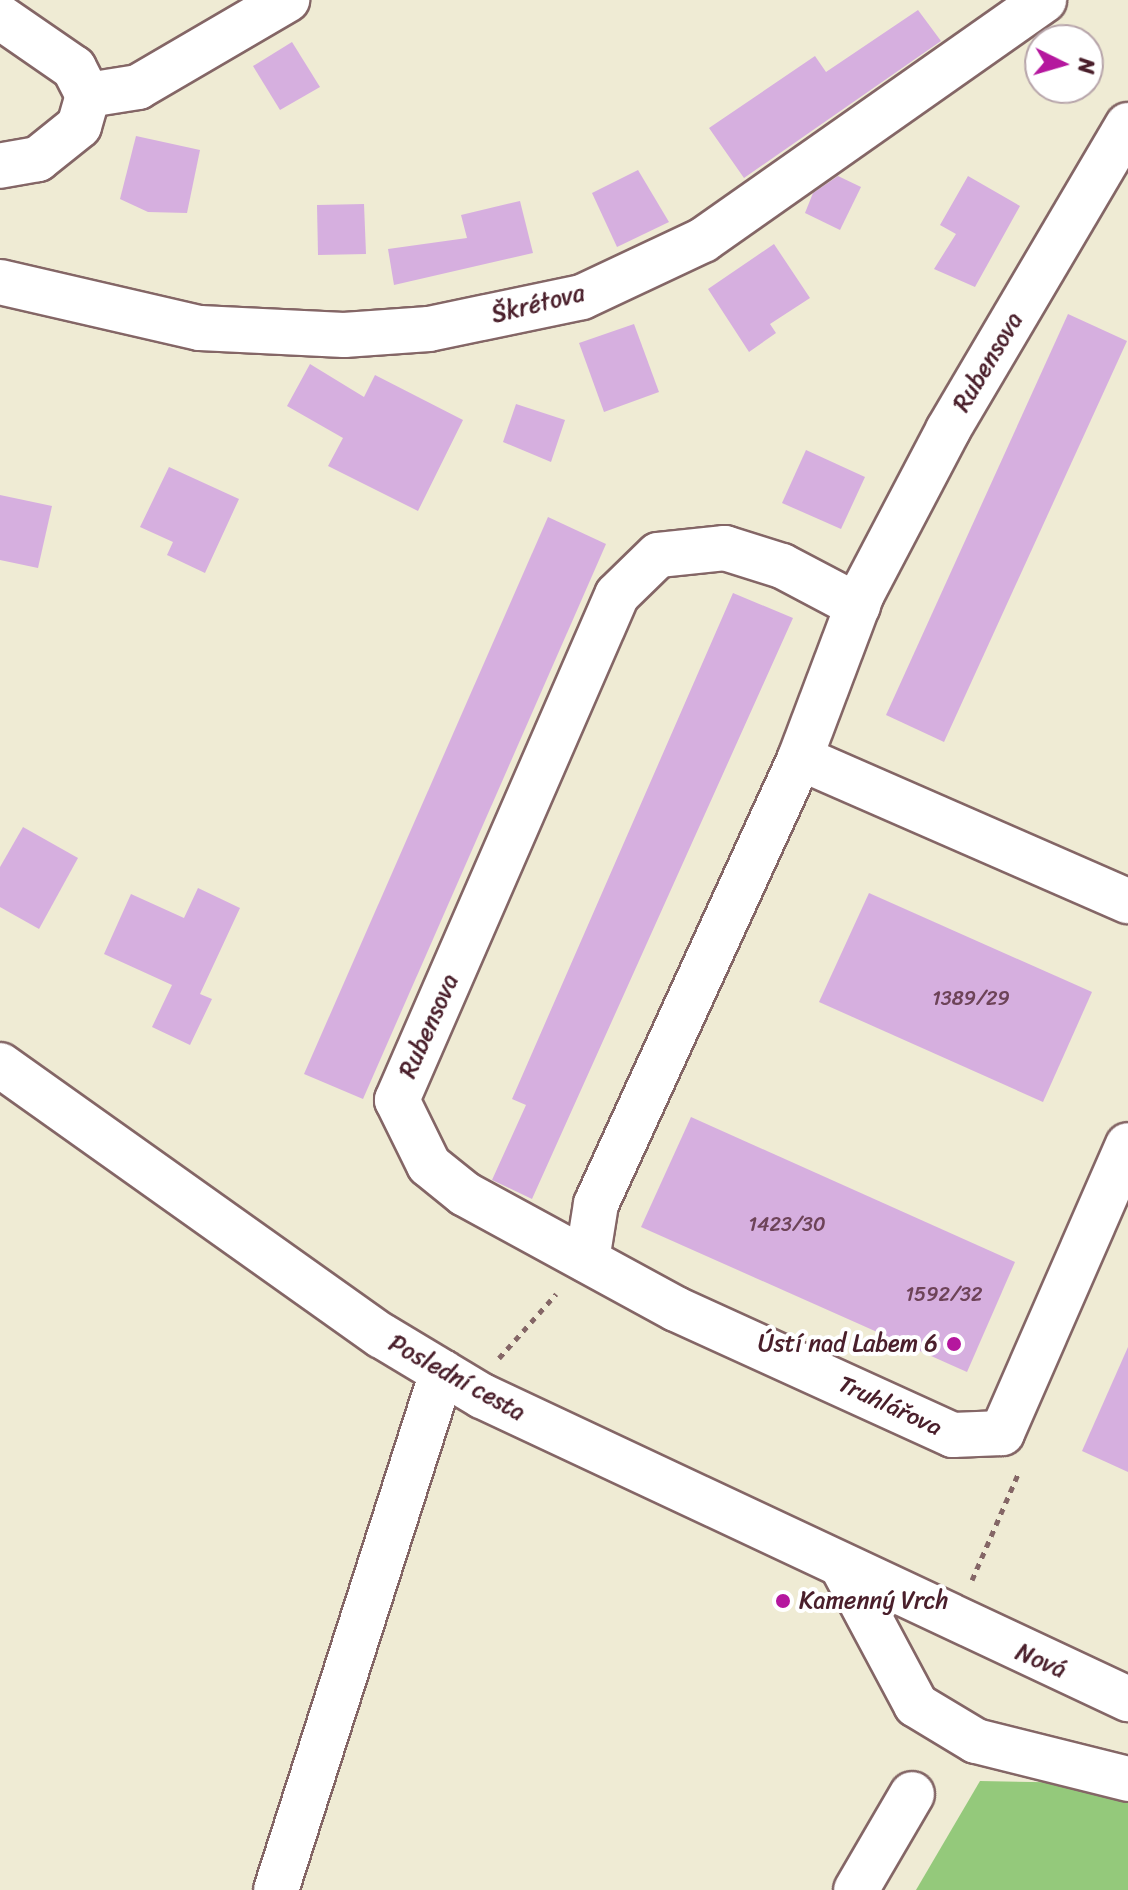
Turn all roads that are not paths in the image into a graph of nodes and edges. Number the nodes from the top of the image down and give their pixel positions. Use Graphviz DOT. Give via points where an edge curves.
graph roads {
  1 [pos="287,0"];
  2 [pos="1044,0"];
  3 [pos="0,17"];
  4 [pos="88,95"];
  5 [pos="1128,125"];
  6 [pos="0,166"];
  7 [pos="0,282"];
  8 [pos="858,606"];
  9 [pos="800,758"];
  10 [pos="1128,901"];
  11 [pos="0,1065"];
  12 [pos="1128,1145"];
  13 [pos="587,1260"];
  14 [pos="456,1381"];
  15 [pos="844,1570"];
  16 [pos="953,1623"];
  17 [pos="1128,1699"];
  18 [pos="1128,1779"];
  19 [pos="912,1794"];
  20 [pos="276,1890"];
  21 [pos="856,1890"];
  1 -- 4 [label="street" via="138,87"];
  2 -- 7 [label="street, Škrétova" via="703,240 582,297 429,329 344,335 200,328"];
  3 -- 4 [label="street" via="74,68"];
  4 -- 6 [label="street" via="79,126 38,159"];
  5 -- 8 [label="street, Rubensova" via="948,430"];
  8 -- 9 [label="street, Rubensova"];
  8 -- 13 [label="street, Rubensova" via="782,566 725,548 658,555 617,595 397,1100 429,1165 465,1194"];
  9 -- 10 [label="street"];
  9 -- 13 [label="street, Rubensova" via="596,1204"];
  11 -- 14 [label="street, Poslední cesta"];
  12 -- 13 [label="street, Truhlářova" via="1002,1433 953,1435"];
  14 -- 15 [label="street, Poslední cesta"];
  14 -- 20 [label="street"];
  15 -- 16 [label="street, Poslední cesta"];
  15 -- 18 [label="street" via="916,1705 976,1741"];
  16 -- 17 [label="street, Nová"];
  19 -- 21 [label="street"];
}
